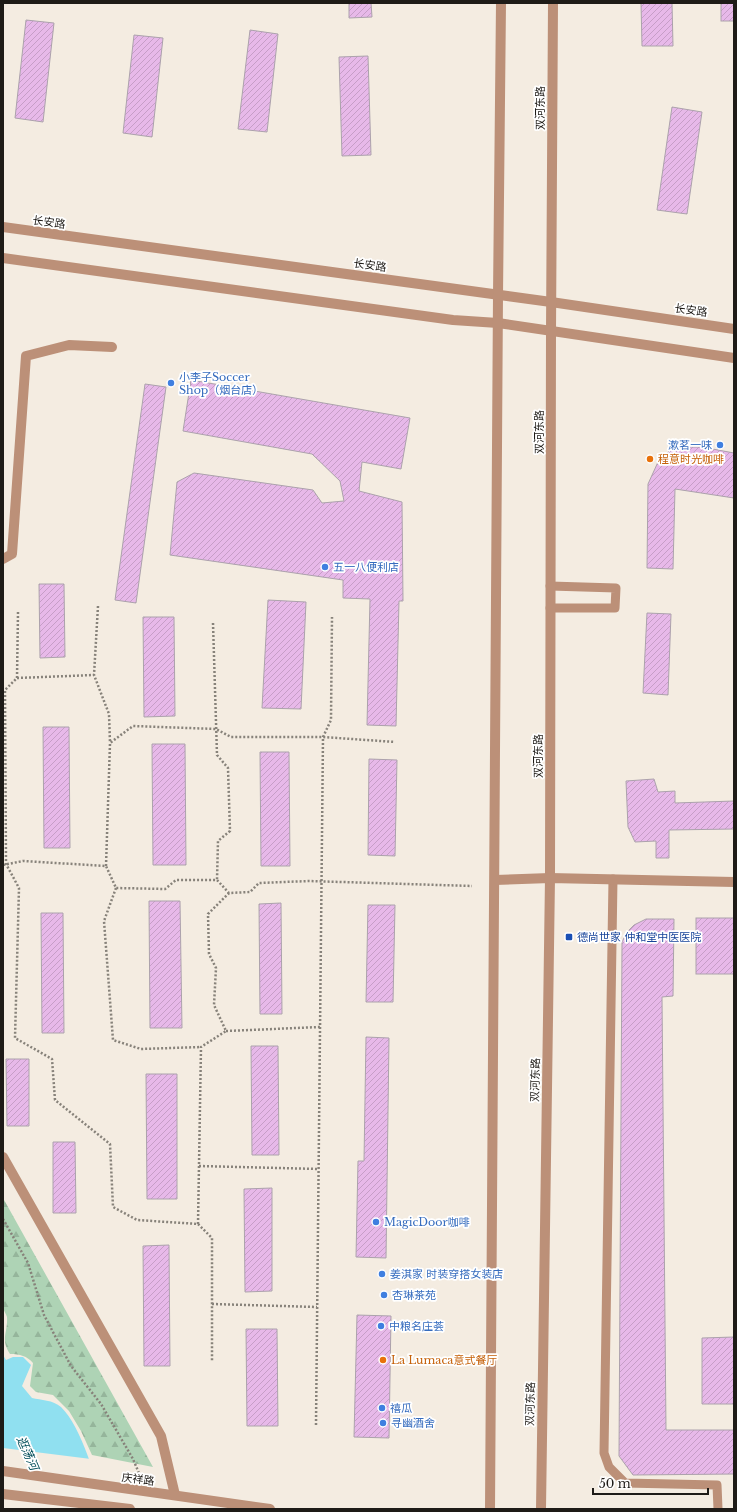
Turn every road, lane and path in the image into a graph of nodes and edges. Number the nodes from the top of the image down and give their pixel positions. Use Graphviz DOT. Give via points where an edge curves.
graph roads {
  1 [pos="501,3"];
  2 [pos="553,3"];
  3 [pos="3,227"];
  4 [pos="3,258"];
  5 [pos="498,295"];
  6 [pos="551,302"];
  7 [pos="498,323"];
  8 [pos="734,329"];
  9 [pos="551,330"];
  10 [pos="112,348"];
  11 [pos="734,358"];
  12 [pos="3,559"];
  13 [pos="550,586"];
  14 [pos="98,606"];
  15 [pos="550,608"];
  16 [pos="18,612"];
  17 [pos="332,617"];
  18 [pos="213,623"];
  19 [pos="94,675"];
  20 [pos="17,678"];
  21 [pos="216,729"];
  22 [pos="4,730"];
  23 [pos="322,737"];
  24 [pos="395,742"];
  25 [pos="110,743"];
  26 [pos="4,865"];
  27 [pos="106,866"];
  28 [pos="550,878"];
  29 [pos="613,879"];
  30 [pos="217,880"];
  31 [pos="495,880"];
  32 [pos="322,881"];
  33 [pos="734,882"];
  34 [pos="472,886"];
  35 [pos="116,888"];
  36 [pos="229,893"];
  37 [pos="320,1027"];
  38 [pos="226,1031"];
  39 [pos="201,1047"];
  40 [pos="3,1157"];
  41 [pos="199,1166"];
  42 [pos="319,1168"];
  43 [pos="3,1219"];
  44 [pos="198,1224"];
  45 [pos="212,1304"];
  46 [pos="317,1307"];
  47 [pos="212,1361"];
  48 [pos="316,1425"];
  49 [pos="3,1471"];
  50 [pos="146,1492"];
  51 [pos="3,1494"];
  52 [pos="175,1496"];
  53 [pos="130,1509"];
  54 [pos="270,1509"];
  55 [pos="490,1509"];
  56 [pos="541,1509"];
  57 [pos="718,1509"];
  1 -- 5 [label="street"];
  2 -- 6 [label="street, 双河东路"];
  3 -- 5 [label="street, 长安路"];
  4 -- 7 [label="street" via="453,320"];
  5 -- 6 [label="street, 长安路"];
  5 -- 7 [label="street"];
  6 -- 8 [label="street, 长安路"];
  6 -- 9 [label="street, 双河东路"];
  7 -- 9 [label="street"];
  7 -- 31 [label="street"];
  9 -- 11 [label="street"];
  9 -- 13 [label="street, 双河东路"];
  10 -- 12 [label="street" via="69,345 26,356 12,554"];
  13 -- 15 [label="street, 双河东路"];
  13 -- 15 [label="lane" via="616,588 615,608"];
  14 -- 19 [label="path"];
  15 -- 28 [label="street, 双河东路"];
  16 -- 20 [label="path"];
  17 -- 23 [label="path" via="331,720"];
  18 -- 21 [label="path"];
  19 -- 20 [label="path"];
  19 -- 25 [label="path" via="109,714"];
  20 -- 22 [label="path" via="5,690"];
  21 -- 23 [label="path" via="231,737"];
  21 -- 25 [label="path" via="133,726"];
  21 -- 30 [label="path" via="217,755 228,768 230,831 218,842"];
  22 -- 26 [label="path"];
  23 -- 24 [label="path"];
  23 -- 32 [label="path"];
  25 -- 27 [label="path"];
  26 -- 27 [label="path" via="23,861"];
  26 -- 44 [label="path" via="19,888 15,1038 52,1059 55,1100 110,1144 113,1207 137,1220"];
  27 -- 35 [label="path"];
  28 -- 29 [label="street"];
  28 -- 31 [label="street"];
  28 -- 56 [label="street, 双河东路"];
  29 -- 33 [label="street"];
  29 -- 57 [label="lane" via="604,1453 610,1467 625,1483 717,1485"];
  30 -- 35 [label="path" via="176,880 165,889"];
  30 -- 36 [label="path"];
  31 -- 55 [label="street"];
  32 -- 34 [label="path"];
  32 -- 36 [label="path" via="259,883 250,892"];
  32 -- 37 [label="path"];
  35 -- 39 [label="path" via="104,921 113,1040 141,1049"];
  36 -- 38 [label="path" via="208,914 209,954 216,968 214,1005"];
  37 -- 38 [label="path"];
  37 -- 42 [label="path"];
  38 -- 39 [label="path"];
  39 -- 41 [label="path"];
  40 -- 52 [label="street" via="161,1436"];
  41 -- 42 [label="path"];
  41 -- 44 [label="path"];
  42 -- 46 [label="path"];
  43 -- 50 [label="path" via="28,1263 44,1315 71,1366 101,1404 133,1459"];
  44 -- 45 [label="path" via="212,1238"];
  45 -- 46 [label="path"];
  45 -- 47 [label="path"];
  46 -- 48 [label="path"];
  49 -- 50 [label="street, 庆祥路"];
  50 -- 52 [label="street, 庆祥路"];
  51 -- 53 [label="street"];
  52 -- 54 [label="street, 庆祥路"];
}
